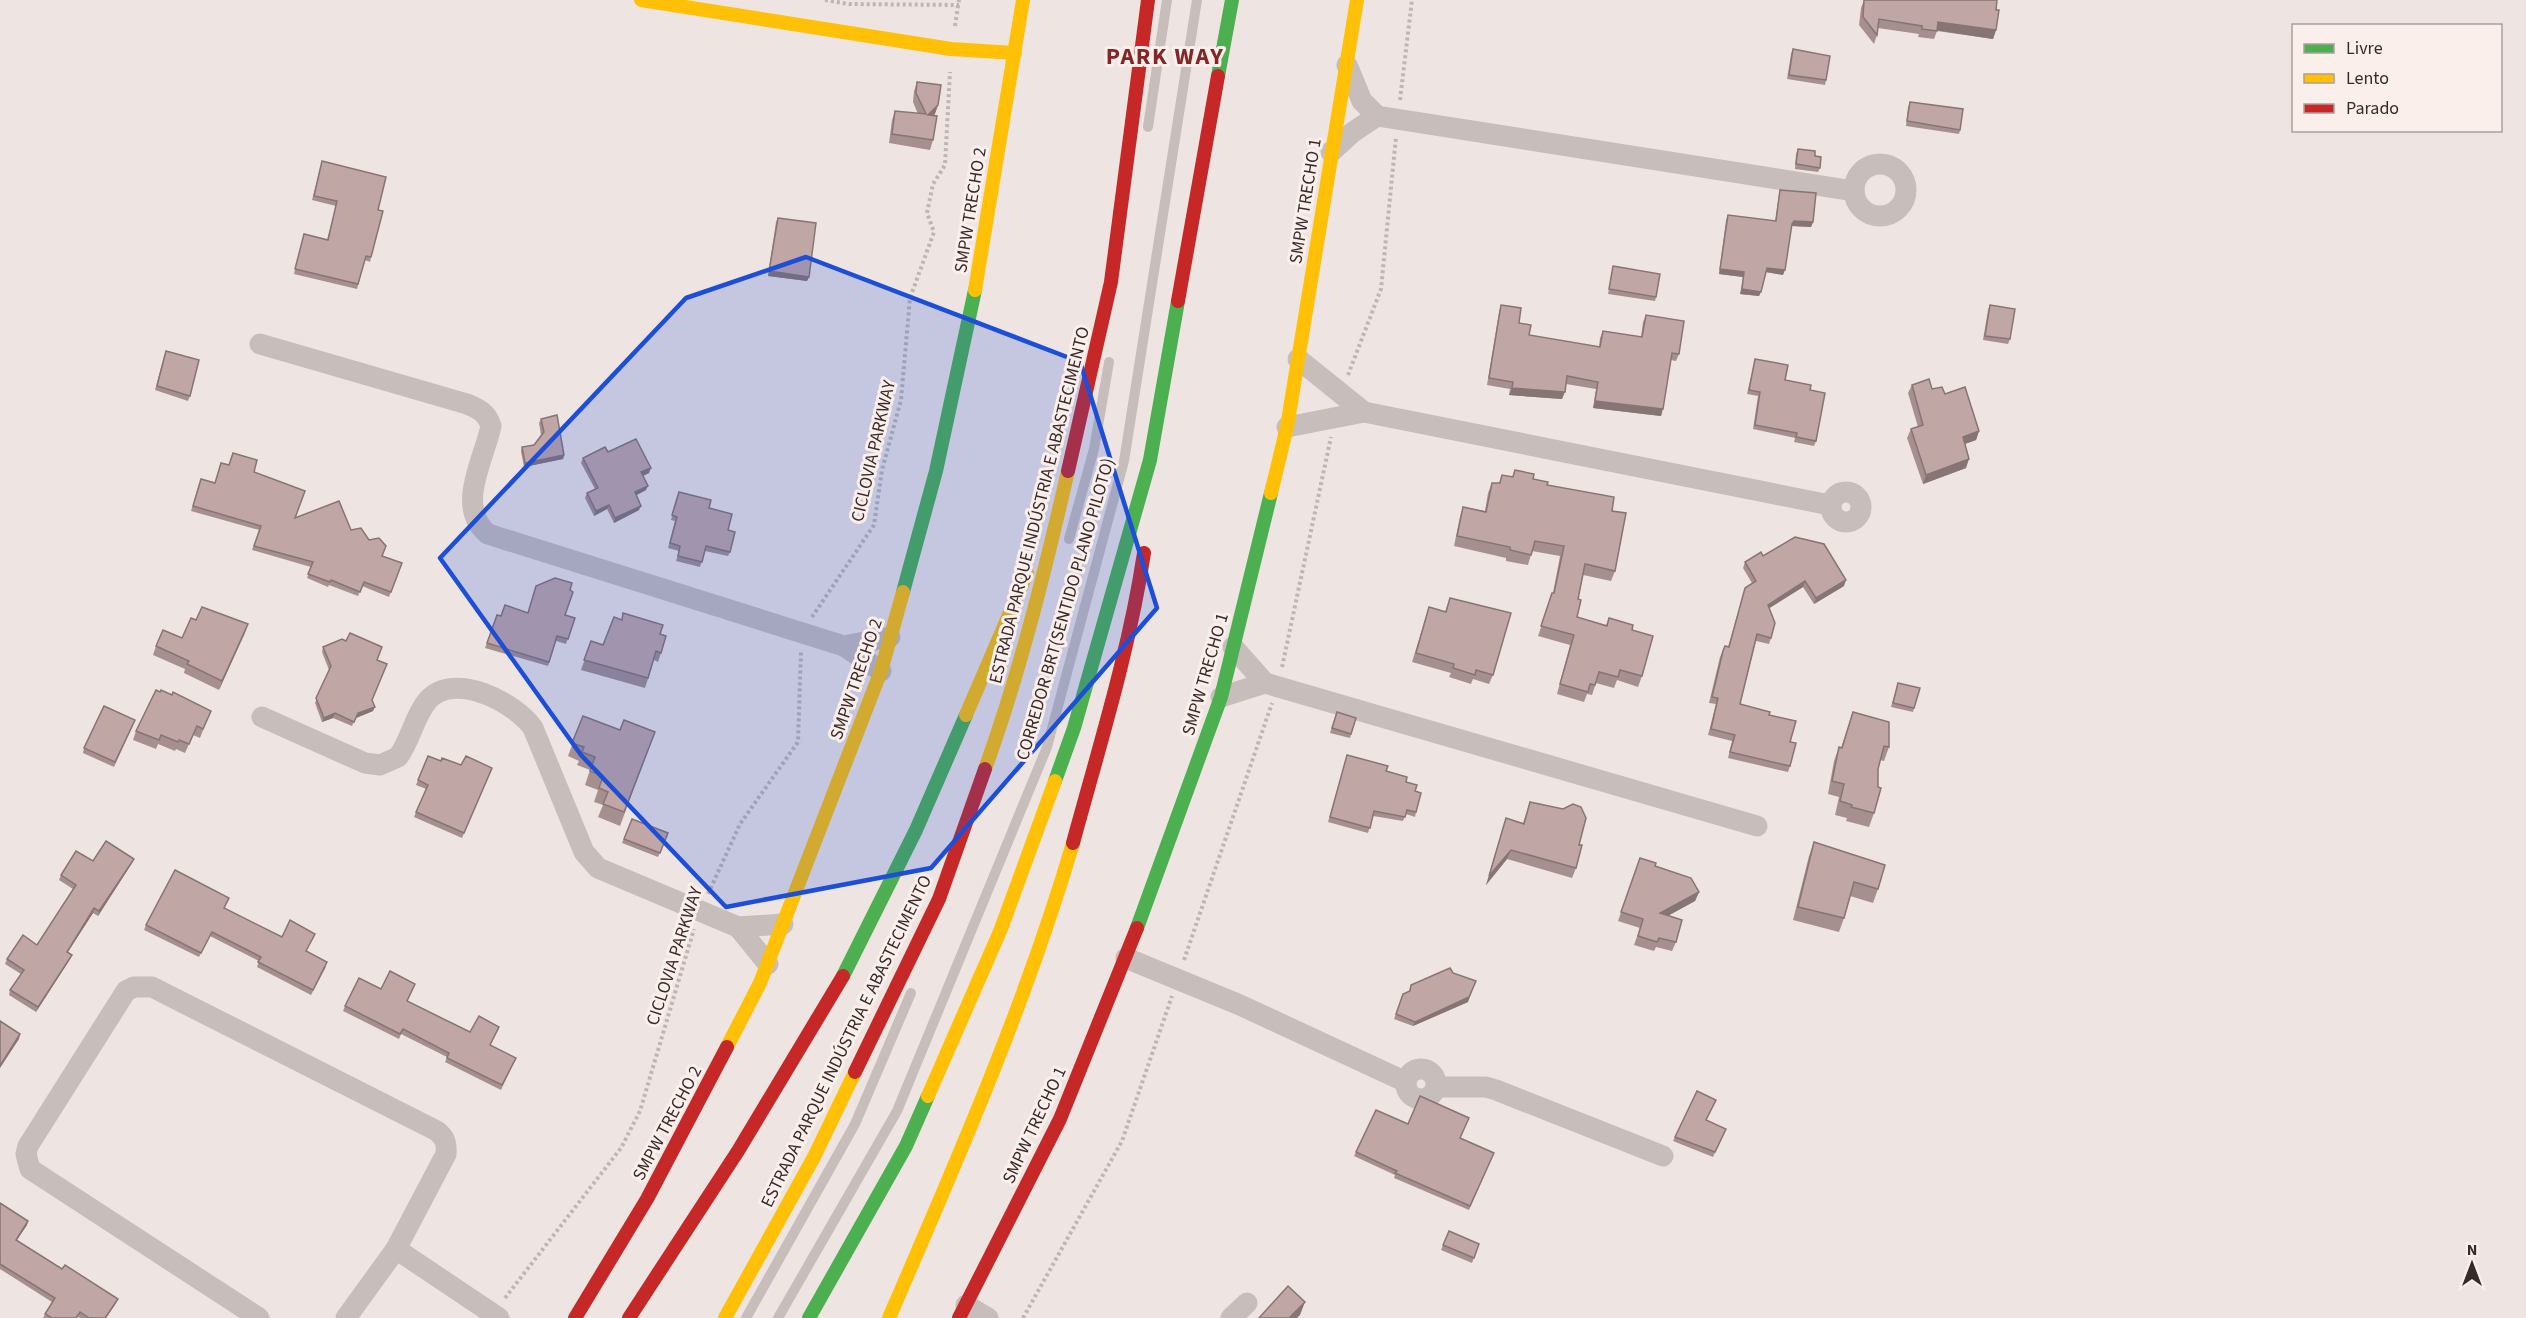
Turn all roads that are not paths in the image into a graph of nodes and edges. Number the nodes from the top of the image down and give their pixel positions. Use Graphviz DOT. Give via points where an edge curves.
graph roads {
  1 [pos="640,0"];
  2 [pos="1023,0"];
  3 [pos="1148,0"];
  4 [pos="1167,0"];
  5 [pos="1197,0"];
  6 [pos="1232,0"];
  7 [pos="1357,0"];
  8 [pos="1015,53"];
  9 [pos="1346,62"];
  10 [pos="1377,116"];
  11 [pos="1146,135"];
  12 [pos="1331,152"];
  13 [pos="1854,191"];
  14 [pos="1124,274"];
  15 [pos="1120,297"];
  16 [pos="260,344"];
  17 [pos="1110,356"];
  18 [pos="1298,359"];
  19 [pos="1364,412"];
  20 [pos="1287,427"];
  21 [pos="1150,460"];
  22 [pos="1830,504"];
  23 [pos="1148,515"];
  24 [pos="1146,536"];
  25 [pos="1052,541"];
  26 [pos="1067,546"];
  27 [pos="890,637"];
  28 [pos="1036,645"];
  29 [pos="844,646"];
  30 [pos="1233,647"];
  31 [pos="881,671"];
  32 [pos="1265,683"];
  33 [pos="1221,697"];
  34 [pos="262,717"];
  35 [pos="1757,826"];
  36 [pos="945,915"];
  37 [pos="783,924"];
  38 [pos="738,927"];
  39 [pos="1126,958"];
  40 [pos="768,964"];
  41 [pos="918,977"];
  42 [pos="1663,1156"];
  43 [pos="396,1248"];
  44 [pos="1247,1303"];
  45 [pos="963,1312"];
  46 [pos="496,1316"];
  47 [pos="259,1318"];
  48 [pos="346,1318"];
  49 [pos="575,1318"];
  50 [pos="629,1318"];
  51 [pos="725,1318"];
  52 [pos="746,1318"];
  53 [pos="778,1318"];
  54 [pos="809,1318"];
  55 [pos="889,1318"];
  56 [pos="988,1318"];
  57 [pos="1231,1318"];
  1 -- 8 [label="main road" via="951,49"];
  2 -- 8 [label="main road, SMPW TRECHO 2"];
  3 -- 25 [label="main road, ESTRADA PARQUE INDÚSTRIA E ABASTECIMENTO" via="1111,282"];
  4 -- 11 [label="lane"];
  5 -- 53 [label="lane, CORREDOR BRT(SENTIDO PLANO PILOTO)" via="1124,461 1047,747 897,1111"];
  6 -- 21 [label="main road"];
  7 -- 9 [label="main road, SMPW TRECHO 1"];
  8 -- 27 [label="main road, SMPW TRECHO 2" via="970,318 936,471"];
  9 -- 10 [label="street" via="1362,101"];
  9 -- 12 [label="main road, SMPW TRECHO 1"];
  10 -- 12 [label="street"];
  10 -- 13 [label="street"];
  12 -- 18 [label="main road, SMPW TRECHO 1"];
  14 -- 15 [label="lane"];
  16 -- 29 [label="street" via="482,411 491,426 471,503 478,526 488,534"];
  17 -- 26 [label="lane" via="1094,449"];
  18 -- 19 [label="street"];
  18 -- 20 [label="main road, SMPW TRECHO 1"];
  19 -- 20 [label="street"];
  19 -- 22 [label="street"];
  20 -- 30 [label="main road, SMPW TRECHO 1"];
  21 -- 23 [label="main road"];
  21 -- 54 [label="main road" via="1074,728 1001,929 906,1146"];
  24 -- 55 [label="main road" via="1120,670 1072,846 1023,991"];
  25 -- 50 [label="main road" via="1027,573 917,829 842,978 777,1090"];
  25 -- 51 [label="main road, ESTRADA PARQUE INDÚSTRIA E ABASTECIMENTO" via="1007,708 939,899 814,1158"];
  27 -- 29 [label="street"];
  27 -- 31 [label="main road, SMPW TRECHO 2"];
  28 -- 36 [label="lane"];
  29 -- 31 [label="street"];
  30 -- 32 [label="street"];
  30 -- 33 [label="main road, SMPW TRECHO 1"];
  31 -- 37 [label="main road, SMPW TRECHO 2"];
  32 -- 33 [label="street"];
  32 -- 35 [label="street"];
  33 -- 39 [label="main road, SMPW TRECHO 1"];
  34 -- 38 [label="street" via="365,763 380,765 398,757 423,706 435,693 460,688 482,692 509,706 533,728 576,833 598,868"];
  37 -- 38 [label="street"];
  37 -- 40 [label="main road, SMPW TRECHO 2"];
  38 -- 40 [label="street"];
  39 -- 42 [label="street" via="1240,1005 1406,1082 1412,1072 1424,1069 1434,1075 1437,1087 1496,1090"];
  39 -- 45 [label="main road, SMPW TRECHO 1" via="1060,1119"];
  40 -- 49 [label="main road, SMPW TRECHO 2" via="647,1199"];
  41 -- 52 [label="lane" via="855,1124"];
  43 -- 46 [label="street"];
  43 -- 47 [label="street" via="446,1154 444,1137 152,987 126,991 28,1146 30,1169"];
  43 -- 48 [label="street"];
  44 -- 57 [label="street"];
  45 -- 56 [label="street"];
}
